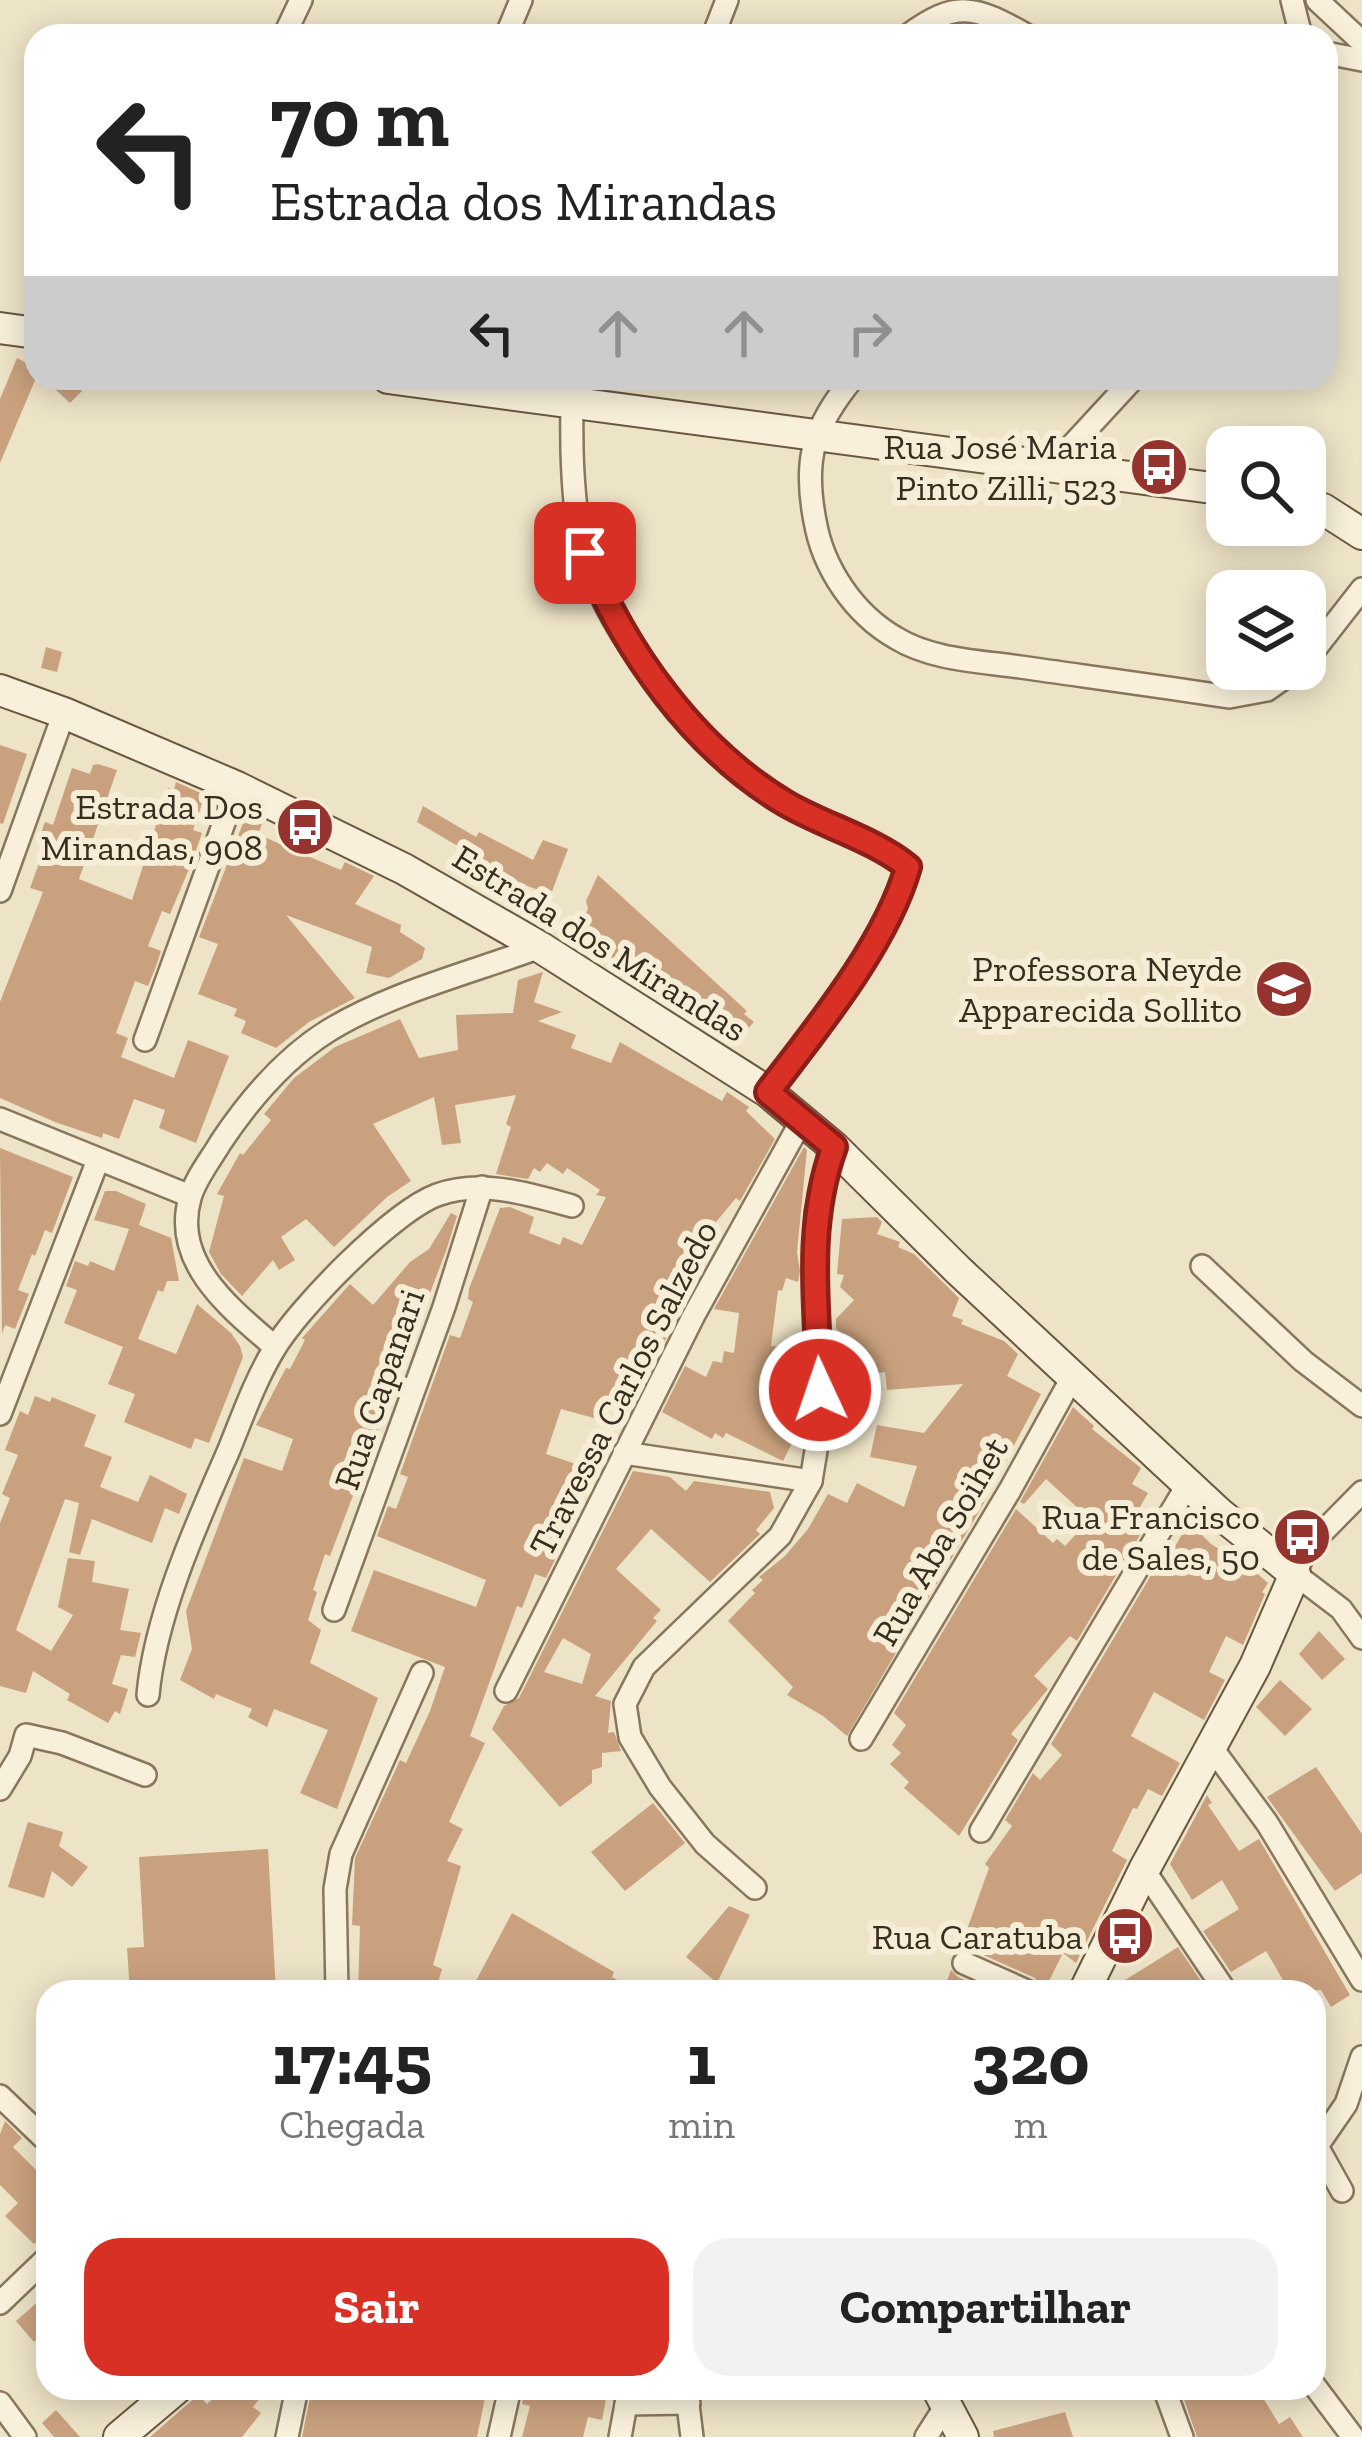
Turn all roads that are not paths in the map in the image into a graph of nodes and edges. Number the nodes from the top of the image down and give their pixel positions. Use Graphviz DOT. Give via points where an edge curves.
graph roads {
  1 [pos="1317,0"];
  2 [pos="920,24"];
  3 [pos="1007,24"];
  4 [pos="1362,42"];
  5 [pos="845,390"];
  6 [pos="1122,390"];
  7 [pos="574,391"];
  8 [pos="813,436"];
  9 [pos="1052,468"];
  10 [pos="1206,487"];
  11 [pos="1326,511"];
  12 [pos="1362,534"];
  13 [pos="1362,589"];
  14 [pos="1326,635"];
  15 [pos="1267,690"];
  16 [pos="0,691"];
  17 [pos="64,713"];
  18 [pos="237,787"];
  19 [pos="0,891"];
  20 [pos="540,947"];
  21 [pos="145,1040"];
  22 [pos="768,1092"];
  23 [pos="803,1118"];
  24 [pos="0,1119"];
  25 [pos="834,1147"];
  26 [pos="98,1160"];
  27 [pos="482,1187"];
  28 [pos="190,1196"];
  29 [pos="572,1206"];
  30 [pos="1202,1266"];
  31 [pos="275,1347"];
  32 [pos="1073,1376"];
  33 [pos="1362,1406"];
  34 [pos="0,1414"];
  35 [pos="624,1453"];
  36 [pos="812,1481"];
  37 [pos="1188,1484"];
  38 [pos="1362,1492"];
  39 [pos="1295,1574"];
  40 [pos="334,1610"];
  41 [pos="1362,1638"];
  42 [pos="422,1673"];
  43 [pos="506,1690"];
  44 [pos="148,1695"];
  45 [pos="861,1738"];
  46 [pos="1212,1748"];
  47 [pos="145,1774"];
  48 [pos="0,1789"];
  49 [pos="981,1832"];
  50 [pos="1144,1870"];
  51 [pos="755,1888"];
  52 [pos="964,1963"];
  53 [pos="337,1980"];
  54 [pos="1002,1980"];
  55 [pos="1090,1980"];
  56 [pos="1218,1980"];
  57 [pos="1362,1980"];
  58 [pos="1362,2057"];
  59 [pos="0,2096"];
  60 [pos="36,2130"];
  61 [pos="1326,2130"];
  62 [pos="1326,2163"];
  63 [pos="1342,2191"];
  64 [pos="36,2268"];
  65 [pos="0,2302"];
  66 [pos="163,2400"];
  67 [pos="295,2400"];
  68 [pos="507,2400"];
  69 [pos="627,2400"];
  70 [pos="687,2400"];
  71 [pos="940,2400"];
  72 [pos="944,2400"];
  73 [pos="1168,2400"];
  74 [pos="1325,2400"];
  75 [pos="0,2403"];
  76 [pos="25,2437"];
  77 [pos="119,2437"];
  78 [pos="287,2437"];
  79 [pos="499,2437"];
  80 [pos="620,2437"];
  81 [pos="692,2437"];
  82 [pos="926,2437"];
  83 [pos="963,2437"];
  84 [pos="1182,2437"];
  85 [pos="1353,2437"];
  1 -- 4 [label="street"];
  2 -- 3 [label="street" via="956,2"];
  5 -- 8 [label="street"];
  6 -- 9 [label="street"];
  7 -- 8 [label="street"];
  7 -- 22 [label="street" via="576,512 585,553 660,688 782,801 908,867 840,996"];
  8 -- 9 [label="street"];
  8 -- 15 [label="street" via="819,545 842,587 893,638 951,657 1229,697"];
  9 -- 10 [label="street"];
  11 -- 12 [label="street"];
  13 -- 14 [label="street"];
  16 -- 17 [label="street, Estrada dos Mirandas"];
  17 -- 18 [label="street, Estrada dos Mirandas"];
  17 -- 19 [label="street"];
  18 -- 20 [label="street, Estrada dos Mirandas"];
  18 -- 21 [label="street"];
  20 -- 22 [label="street, Estrada dos Mirandas"];
  20 -- 28 [label="street" via="327,1032 254,1097"];
  22 -- 23 [label="street, Estrada dos Mirandas"];
  23 -- 25 [label="street, Estrada dos Mirandas"];
  23 -- 35 [label="street, Travessa Carlos Salzedo"];
  24 -- 26 [label="street"];
  25 -- 32 [label="street, Estrada dos Mirandas"];
  25 -- 36 [label="street" via="816,1213 821,1420"];
  26 -- 28 [label="street"];
  26 -- 34 [label="street"];
  27 -- 29 [label="street"];
  27 -- 31 [label="street" via="440,1194 391,1221"];
  27 -- 40 [label="street, Rua Capanari"];
  28 -- 31 [label="street" via="197,1264 214,1291"];
  30 -- 33 [label="street"];
  31 -- 44 [label="street" via="184,1554"];
  32 -- 37 [label="street, Estrada dos Mirandas"];
  32 -- 45 [label="street, Rua Aba Soihet"];
  35 -- 36 [label="street"];
  35 -- 43 [label="street, Travessa Carlos Salzedo"];
  36 -- 51 [label="street" via="780,1536 644,1667 625,1703 630,1736 660,1787 705,1844"];
  37 -- 39 [label="street, Estrada dos Mirandas"];
  37 -- 49 [label="street"];
  38 -- 39 [label="street" via="1311,1543"];
  39 -- 41 [label="street" via="1341,1609"];
  39 -- 46 [label="street"];
  42 -- 53 [label="street" via="341,1854"];
  46 -- 50 [label="street"];
  46 -- 57 [label="street"];
  47 -- 48 [label="street" via="26,1735"];
  50 -- 55 [label="street"];
  50 -- 56 [label="street"];
  52 -- 54 [label="street"];
  58 -- 61 [label="street" via="1346,2104"];
  59 -- 60 [label="street"];
  62 -- 63 [label="street"];
  64 -- 65 [label="street"];
  66 -- 77 [label="street"];
  67 -- 78 [label="street"];
  68 -- 79 [label="street"];
  69 -- 80 [label="street"];
  70 -- 81 [label="street"];
  71 -- 82 [label="street"];
  72 -- 83 [label="street"];
  73 -- 84 [label="street"];
  74 -- 85 [label="street"];
  75 -- 76 [label="street"];
}
